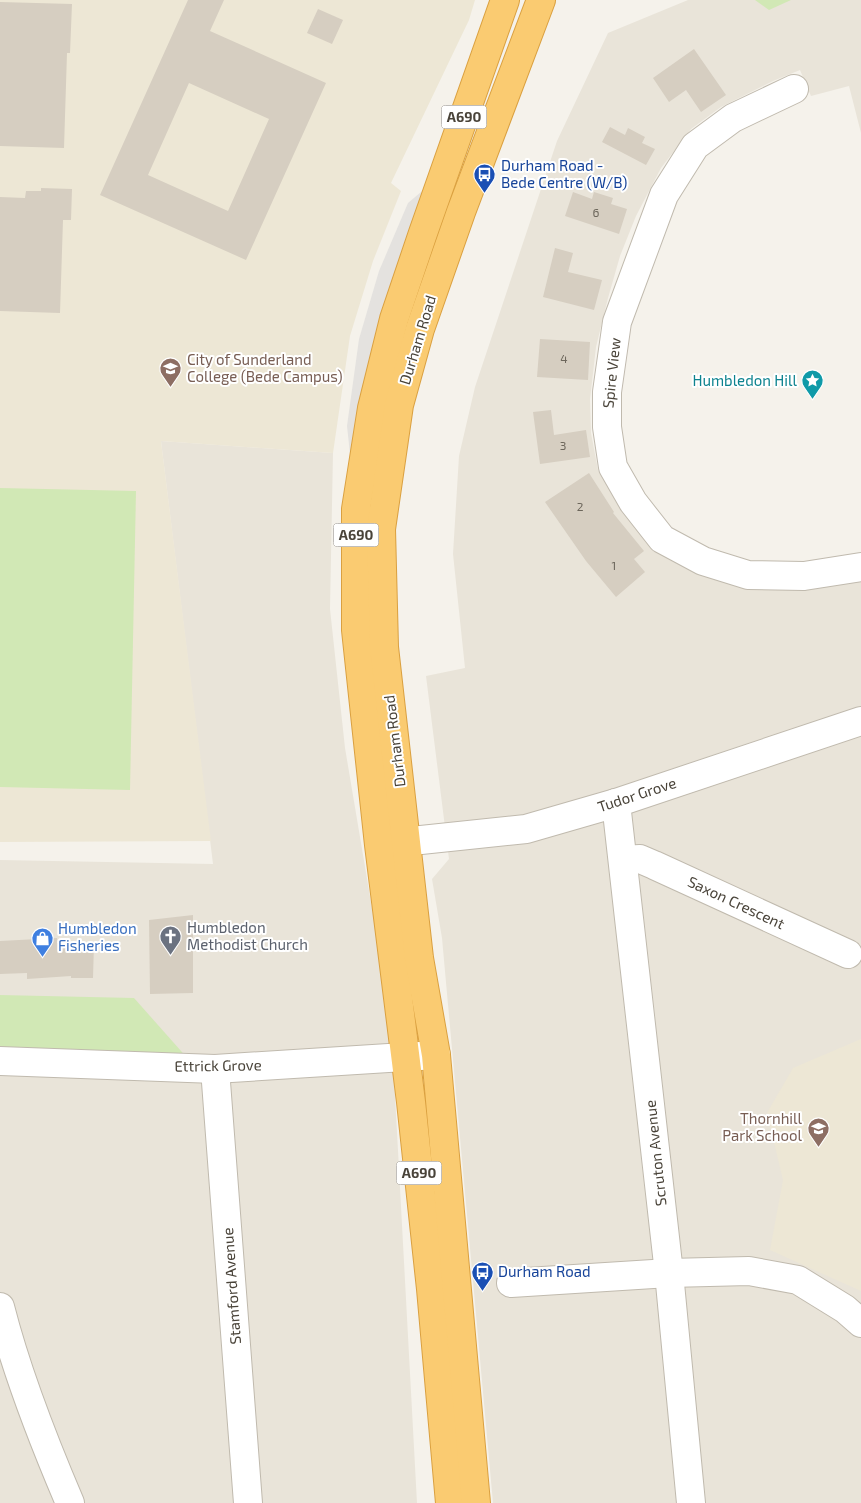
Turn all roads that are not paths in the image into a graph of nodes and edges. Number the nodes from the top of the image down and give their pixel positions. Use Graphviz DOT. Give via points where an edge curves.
graph roads {
  1 [pos="505,0"];
  2 [pos="541,0"];
  3 [pos="794,89"];
  4 [pos="861,567"];
  5 [pos="861,721"];
  6 [pos="616,803"];
  7 [pos="406,842"];
  8 [pos="379,845"];
  9 [pos="623,860"];
  10 [pos="848,954"];
  11 [pos="436,1055"];
  12 [pos="406,1057"];
  13 [pos="0,1061"];
  14 [pos="216,1069"];
  15 [pos="669,1273"];
  16 [pos="511,1283"];
  17 [pos="0,1307"];
  18 [pos="861,1323"];
  19 [pos="70,1503"];
  20 [pos="248,1503"];
  21 [pos="450,1503"];
  22 [pos="476,1503"];
  23 [pos="691,1503"];
  1 -- 8 [label="highway, Durham Road / A690" via="394,319 372,408 356,509 356,630"];
  2 -- 7 [label="highway, Durham Road / A690" via="420,329 400,405 382,539 384,646"];
  3 -- 4 [label="street, Spire View" via="733,118 695,146 664,195 617,322 607,392 608,435 613,467 632,502 662,539 703,561 748,575 804,576"];
  5 -- 6 [label="street, Tudor Grove"];
  6 -- 7 [label="street, Tudor Grove" via="526,829"];
  6 -- 9 [label="street, Scruton Avenue"];
  7 -- 8 [label="street, Tudor Grove"];
  7 -- 11 [label="highway, Durham Road / A690" via="419,958"];
  8 -- 12 [label="highway, Durham Road / A690"];
  9 -- 10 [label="street, Saxon Crescent" via="654,864"];
  9 -- 15 [label="street, Scruton Avenue"];
  11 -- 12 [label="street, Ettrick Grove"];
  11 -- 22 [label="highway, Durham Road / A690"];
  12 -- 14 [label="street, Ettrick Grove"];
  12 -- 21 [label="highway, Durham Road / A690"];
  13 -- 14 [label="street, Ettrick Grove"];
  14 -- 20 [label="street, Stamford Avenue"];
  15 -- 16 [label="street"];
  15 -- 18 [label="street" via="749,1271 798,1280 846,1309"];
  15 -- 23 [label="street, Scruton Avenue"];
  17 -- 19 [label="street" via="14,1356"];
}
